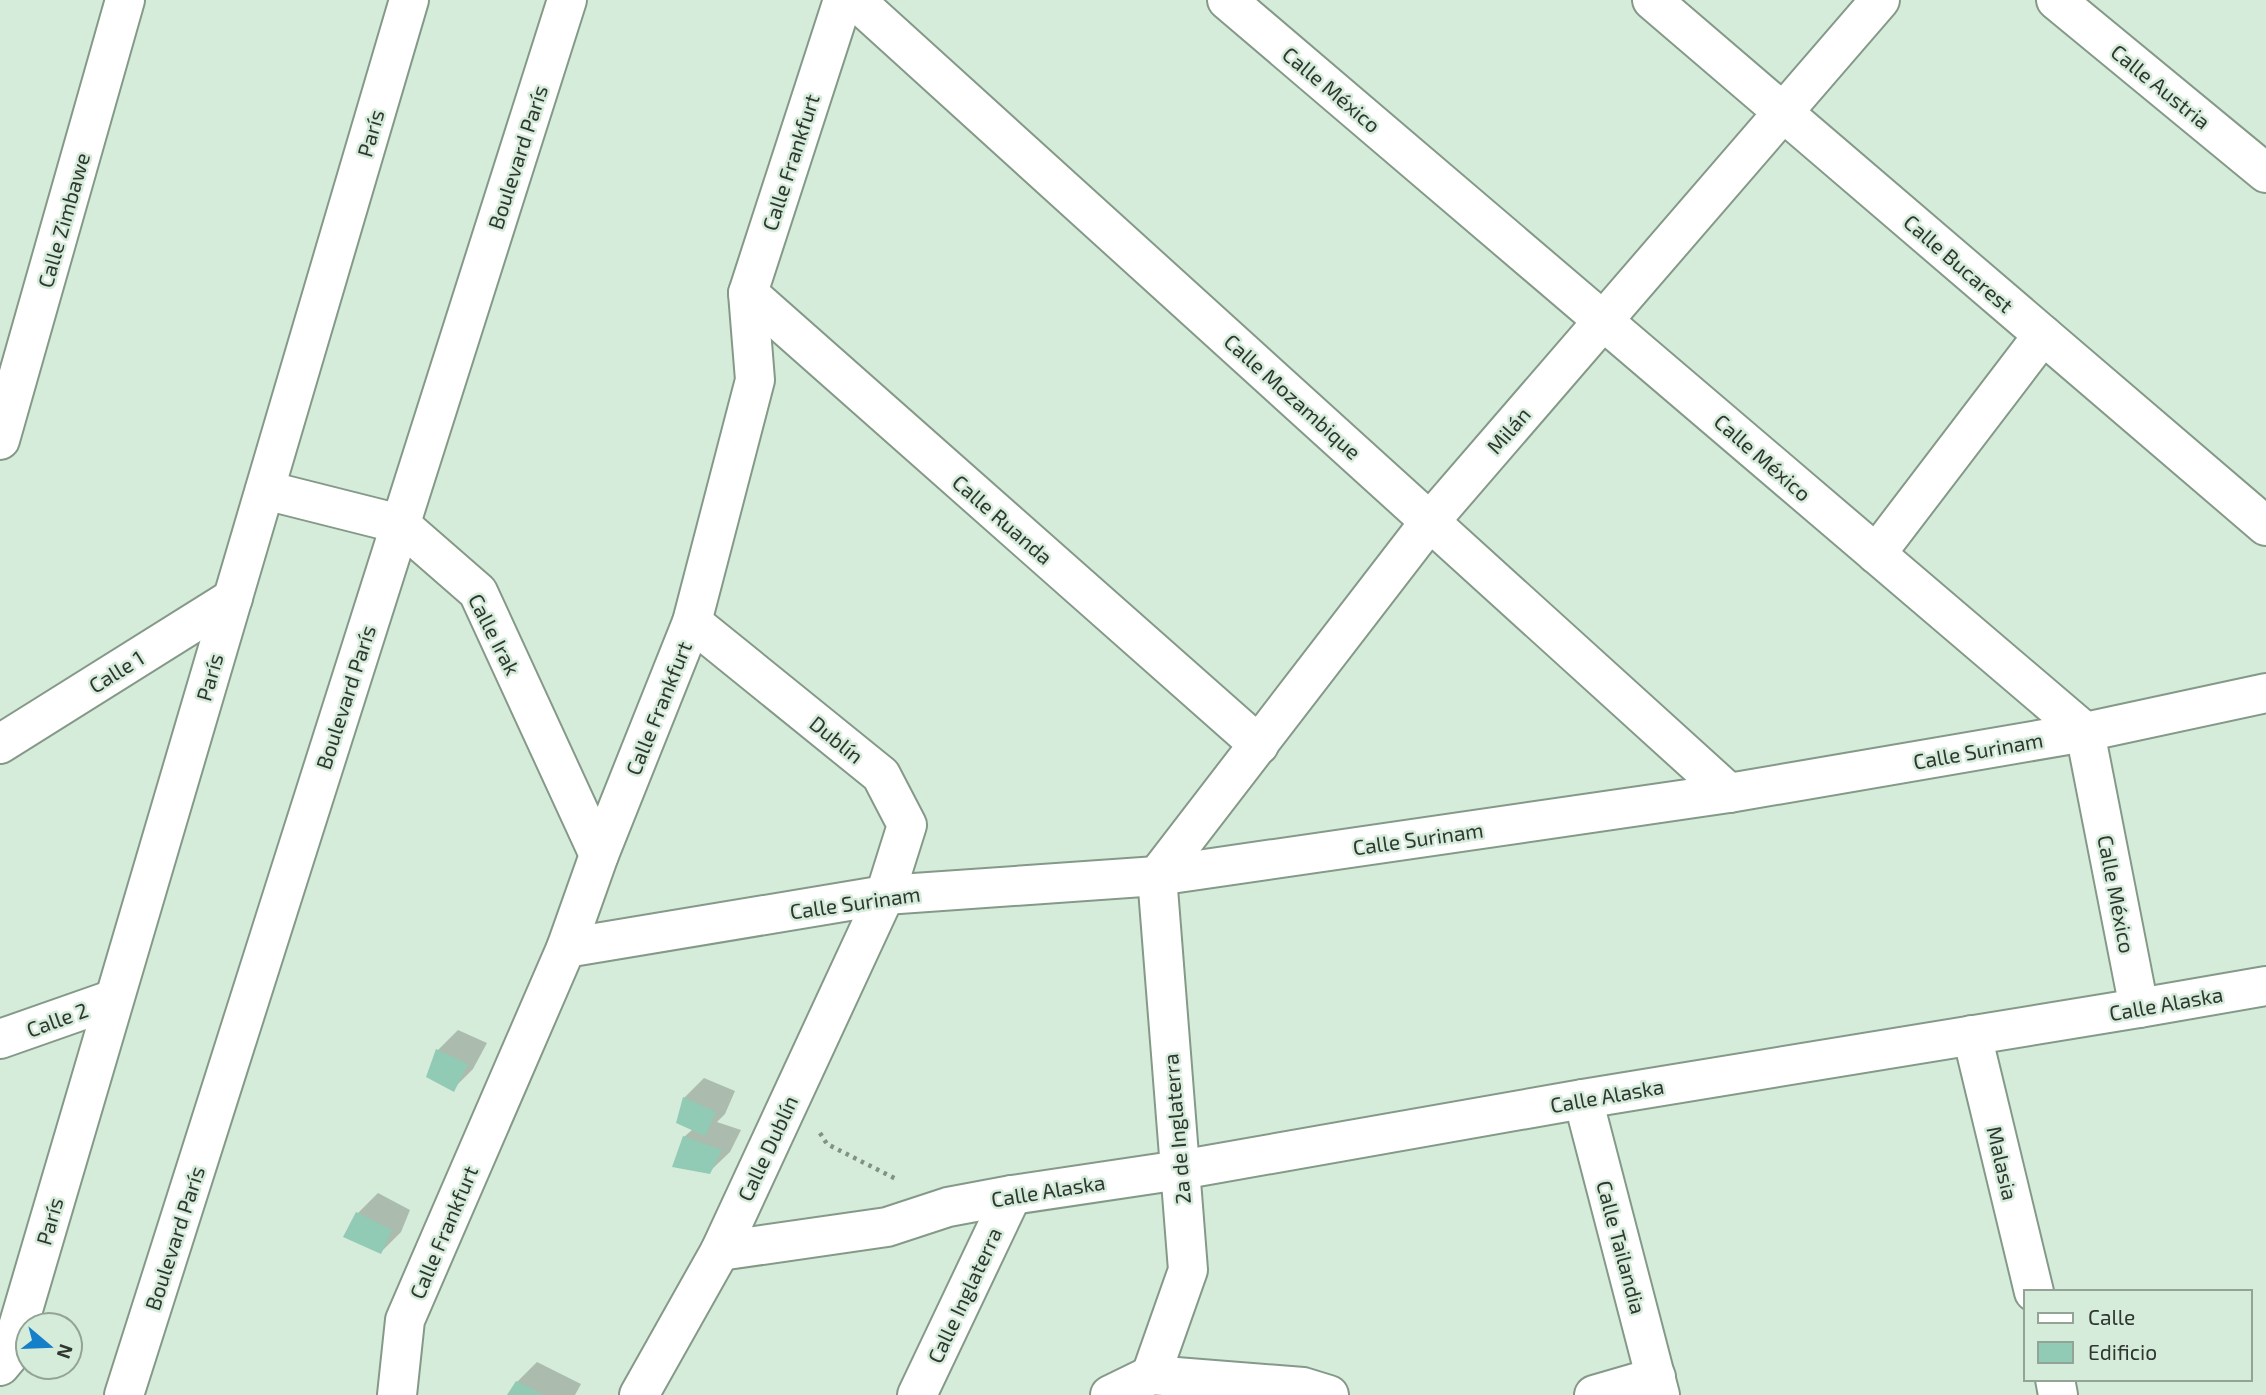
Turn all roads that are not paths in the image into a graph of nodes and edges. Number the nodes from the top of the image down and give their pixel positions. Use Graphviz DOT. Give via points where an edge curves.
graph roads {
  1 [pos="125,0"];
  2 [pos="409,0"];
  3 [pos="567,0"];
  4 [pos="843,0"];
  5 [pos="855,0"];
  6 [pos="1227,0"];
  7 [pos="1652,0"];
  8 [pos="1880,0"];
  9 [pos="2056,0"];
  10 [pos="1783,112"];
  11 [pos="2266,173"];
  12 [pos="748,293"];
  13 [pos="1602,320"];
  14 [pos="2043,335"];
  15 [pos="0,440"];
  16 [pos="265,490"];
  17 [pos="1431,520"];
  18 [pos="400,524"];
  19 [pos="2266,526"];
  20 [pos="1876,554"];
  21 [pos="233,597"];
  22 [pos="692,622"];
  23 [pos="2266,693"];
  24 [pos="2085,732"];
  25 [pos="0,744"];
  26 [pos="1259,745"];
  27 [pos="1729,793"];
  28 [pos="599,855"];
  29 [pos="1157,876"];
  30 [pos="885,895"];
  31 [pos="566,948"];
  32 [pos="2266,986"];
  33 [pos="114,999"];
  34 [pos="2139,1008"];
  35 [pos="1972,1035"];
  36 [pos="0,1039"];
  37 [pos="1583,1099"];
  38 [pos="1180,1170"];
  39 [pos="1012,1195"];
  40 [pos="719,1251"];
  41 [pos="2034,1290"];
  42 [pos="5,1360"];
  43 [pos="1151,1376"];
  44 [pos="1658,1386"];
  45 [pos="124,1395"];
  46 [pos="397,1395"];
  47 [pos="639,1395"];
  48 [pos="917,1395"];
  49 [pos="1110,1395"];
  50 [pos="1329,1395"];
  51 [pos="1594,1395"];
  1 -- 15 [label="street, Calle Zimbawe"];
  2 -- 16 [label="street, París"];
  3 -- 18 [label="street, Boulevard París"];
  4 -- 12 [label="street, Calle Frankfurt"];
  5 -- 17 [label="street, Calle Mozambique"];
  6 -- 13 [label="street, Calle México"];
  7 -- 10 [label="street, Calle Bucarest"];
  8 -- 10 [label="street, Milán"];
  9 -- 11 [label="street, Calle Austria"];
  10 -- 13 [label="street, Milán"];
  10 -- 14 [label="street, Calle Bucarest"];
  12 -- 22 [label="street, Calle Frankfurt" via="755,380"];
  12 -- 26 [label="street, Calle Ruanda"];
  13 -- 17 [label="street, Milán"];
  13 -- 20 [label="street, Calle México"];
  14 -- 19 [label="street, Calle Bucarest"];
  14 -- 20 [label="street"];
  16 -- 18 [label="street, Calle Irak"];
  16 -- 21 [label="street, París"];
  17 -- 26 [label="street, Milán"];
  17 -- 27 [label="street, Calle Mozambique"];
  18 -- 28 [label="street, Calle Irak" via="478,592"];
  18 -- 45 [label="street, Boulevard París"];
  20 -- 24 [label="street, Calle México"];
  21 -- 25 [label="street, Calle 1"];
  21 -- 33 [label="street, París"];
  22 -- 28 [label="street, Calle Frankfurt"];
  22 -- 30 [label="street, Dublín" via="881,775 907,825"];
  23 -- 24 [label="street, Calle Surinam"];
  24 -- 27 [label="street, Calle Surinam"];
  24 -- 34 [label="street, Calle México"];
  26 -- 29 [label="street, Milán"];
  27 -- 29 [label="street, Calle Surinam"];
  28 -- 31 [label="street, Calle Frankfurt"];
  29 -- 30 [label="street, Calle Surinam"];
  29 -- 38 [label="street, 2a de Inglaterra"];
  30 -- 31 [label="street, Calle Surinam"];
  30 -- 40 [label="street, Calle Dublín"];
  31 -- 46 [label="street, Calle Frankfurt" via="405,1320"];
  32 -- 34 [label="street, Calle Alaska"];
  33 -- 36 [label="street, Calle 2"];
  33 -- 42 [label="street, París"];
  34 -- 35 [label="street, Calle Alaska"];
  35 -- 37 [label="street, Calle Alaska"];
  35 -- 41 [label="street, Malasia"];
  37 -- 38 [label="street, Calle Alaska"];
  37 -- 44 [label="street, Calle Tailandia"];
  38 -- 39 [label="street, Calle Alaska"];
  38 -- 43 [label="street, 2a de Inglaterra" via="1188,1270"];
  39 -- 40 [label="street, Calle Alaska" via="948,1207 887,1227"];
  39 -- 48 [label="street, Calle Inglaterra"];
  40 -- 47 [label="street, Calle Dublín"];
  43 -- 49 [label="street"];
  43 -- 50 [label="street" via="1303,1387"];
  44 -- 51 [label="street"];
}
